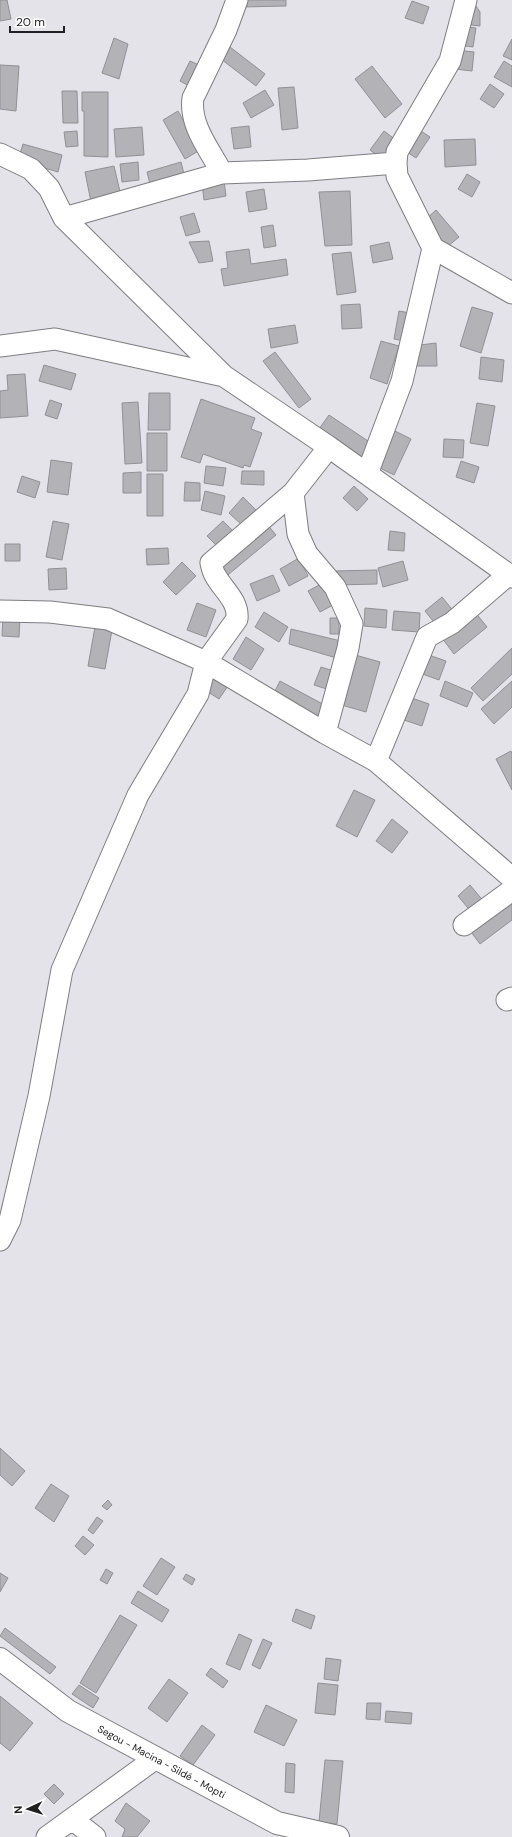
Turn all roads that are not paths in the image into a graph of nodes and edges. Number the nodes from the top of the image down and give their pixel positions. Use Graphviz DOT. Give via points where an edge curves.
graph roads {
  1 [pos="237,0"];
  2 [pos="466,0"];
  3 [pos="0,154"];
  4 [pos="396,163"];
  5 [pos="222,173"];
  6 [pos="64,218"];
  7 [pos="433,248"];
  8 [pos="512,293"];
  9 [pos="0,346"];
  10 [pos="224,376"];
  11 [pos="329,447"];
  12 [pos="367,474"];
  13 [pos="293,493"];
  14 [pos="510,575"];
  15 [pos="0,611"];
  16 [pos="206,662"];
  17 [pos="325,733"];
  18 [pos="376,761"];
  19 [pos="512,878"];
  20 [pos="512,890"];
  21 [pos="464,925"];
  22 [pos="0,1240"];
  23 [pos="0,1659"];
  24 [pos="156,1758"];
  25 [pos="72,1819"];
  26 [pos="47,1837"];
  27 [pos="95,1837"];
  28 [pos="338,1837"];
  1 -- 5 [label="street" via="226,30 193,98 191,109 195,122"];
  2 -- 4 [label="street" via="450,61 398,152"];
  3 -- 6 [label="street" via="31,170 49,188"];
  4 -- 5 [label="street"];
  4 -- 7 [label="street" via="397,176"];
  5 -- 6 [label="street"];
  6 -- 10 [label="street"];
  7 -- 8 [label="street"];
  7 -- 12 [label="street" via="402,381"];
  9 -- 10 [label="street" via="55,339"];
  10 -- 11 [label="street"];
  11 -- 12 [label="street"];
  11 -- 13 [label="street"];
  12 -- 14 [label="street"];
  13 -- 16 [label="street" via="211,563 238,611 237,619"];
  13 -- 17 [label="street" via="298,534 307,554 335,587 352,624"];
  14 -- 18 [label="street" via="452,623 427,637"];
  15 -- 16 [label="street" via="50,612 108,618"];
  16 -- 17 [label="street"];
  16 -- 22 [label="street" via="198,694 138,795 62,970 39,1096 10,1220"];
  17 -- 18 [label="street"];
  18 -- 19 [label="street"];
  20 -- 21 [label="street"];
  23 -- 24 [label="main road, Segou - Macina - Sildé - Mopti" via="68,1711"];
  24 -- 25 [label="street"];
  24 -- 28 [label="main road, Segou - Macina - Sildé - Mopti" via="277,1823"];
  25 -- 26 [label="street"];
  25 -- 27 [label="street"];
}
